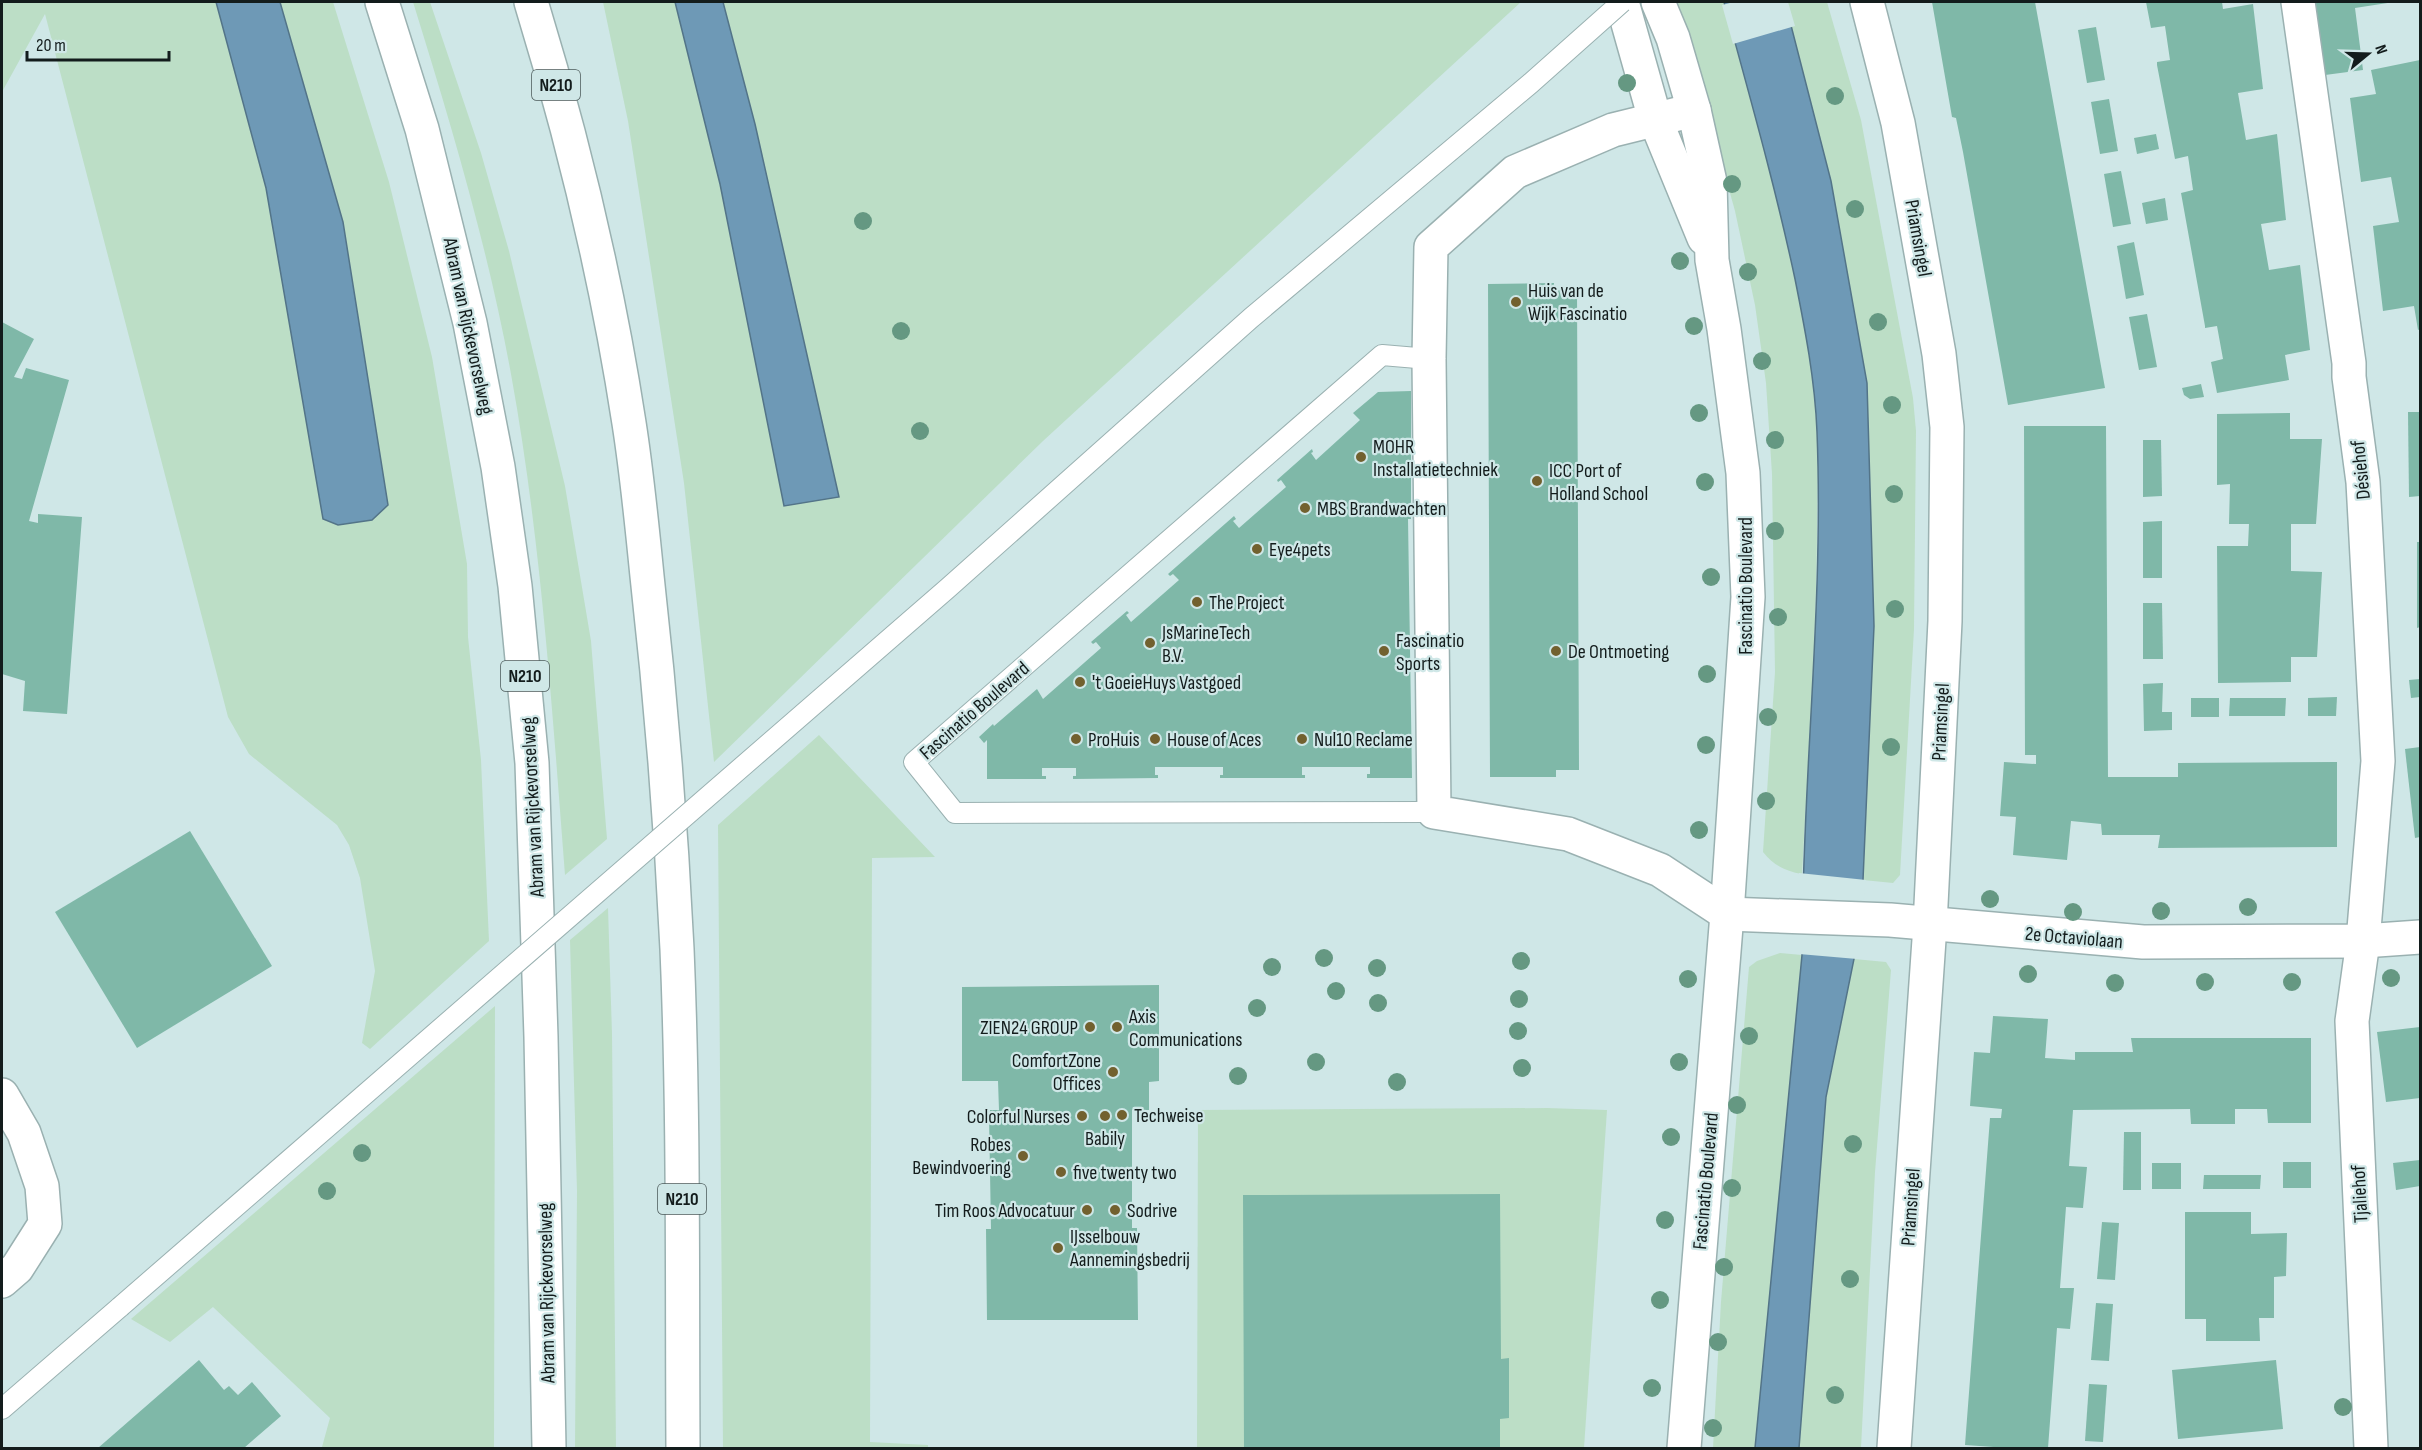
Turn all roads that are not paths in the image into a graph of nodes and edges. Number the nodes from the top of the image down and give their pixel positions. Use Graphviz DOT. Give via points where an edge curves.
graph roads {
  1 [pos="382,2"];
  2 [pos="531,2"];
  3 [pos="1622,2"];
  4 [pos="1659,2"];
  5 [pos="1868,2"];
  6 [pos="2298,2"];
  7 [pos="1694,110"];
  8 [pos="1654,118"];
  9 [pos="1712,260"];
  10 [pos="1429,358"];
  11 [pos="1434,812"];
  12 [pos="1727,914"];
  13 [pos="1930,925"];
  14 [pos="2421,937"];
  15 [pos="2363,941"];
  16 [pos="2,1095"];
  17 [pos="2,1281"];
  18 [pos="548,1366"];
  19 [pos="2,1409"];
  20 [pos="534,1449"];
  21 [pos="549,1449"];
  22 [pos="683,1449"];
  23 [pos="1684,1449"];
  24 [pos="1894,1449"];
  25 [pos="2371,1449"];
  1 -- 18 [label="main road, Abram van Rijckevorselweg / N210" via="422,129 456,260 498,467 515,586 532,763"];
  2 -- 22 [label="main road, N210" via="579,169 619,365 653,629 677,950"];
  3 -- 8 [label="main road, Fascinatio Boulevard"];
  3 -- 19 [label="lane, bridge" via="1251,318 948,588"];
  4 -- 7 [label="main road, Fascinatio Boulevard"];
  5 -- 13 [label="main road, Priamsingel" via="1900,135 1940,354 1947,427 1945,621"];
  6 -- 15 [label="main road, Désiehof" via="2363,482 2378,761"];
  7 -- 8 [label="main road"];
  7 -- 9 [label="main road, Fascinatio Boulevard" via="1710,182"];
  8 -- 9 [label="main road, Fascinatio Boulevard"];
  8 -- 10 [label="main road" via="1613,130 1515,172 1431,247"];
  9 -- 12 [label="main road, Fascinatio Boulevard" via="1742,461 1748,597"];
  10 -- 11 [label="main road"];
  10 -- 11 [label="lane, Fascinatio Boulevard" via="1382,355 914,762 955,813"];
  11 -- 12 [label="main road, Fascinatio Boulevard" via="1568,834 1660,870"];
  12 -- 13 [label="main road, 2e Octaviolaan"];
  12 -- 23 [label="main road, Fascinatio Boulevard"];
  13 -- 15 [label="main road, 2e Octaviolaan" via="2143,942"];
  13 -- 24 [label="main road, Priamsingel"];
  14 -- 15 [label="main road, 2e Octaviolaan"];
  15 -- 25 [label="main road, Tjaliehof" via="2352,1021 2352,1053"];
  16 -- 17 [label="main road" via="24,1133 42,1186 45,1224 17,1268"];
  18 -- 20 [label="main road"];
  18 -- 21 [label="main road, Abram van Rijckevorselweg / N210"];
}
